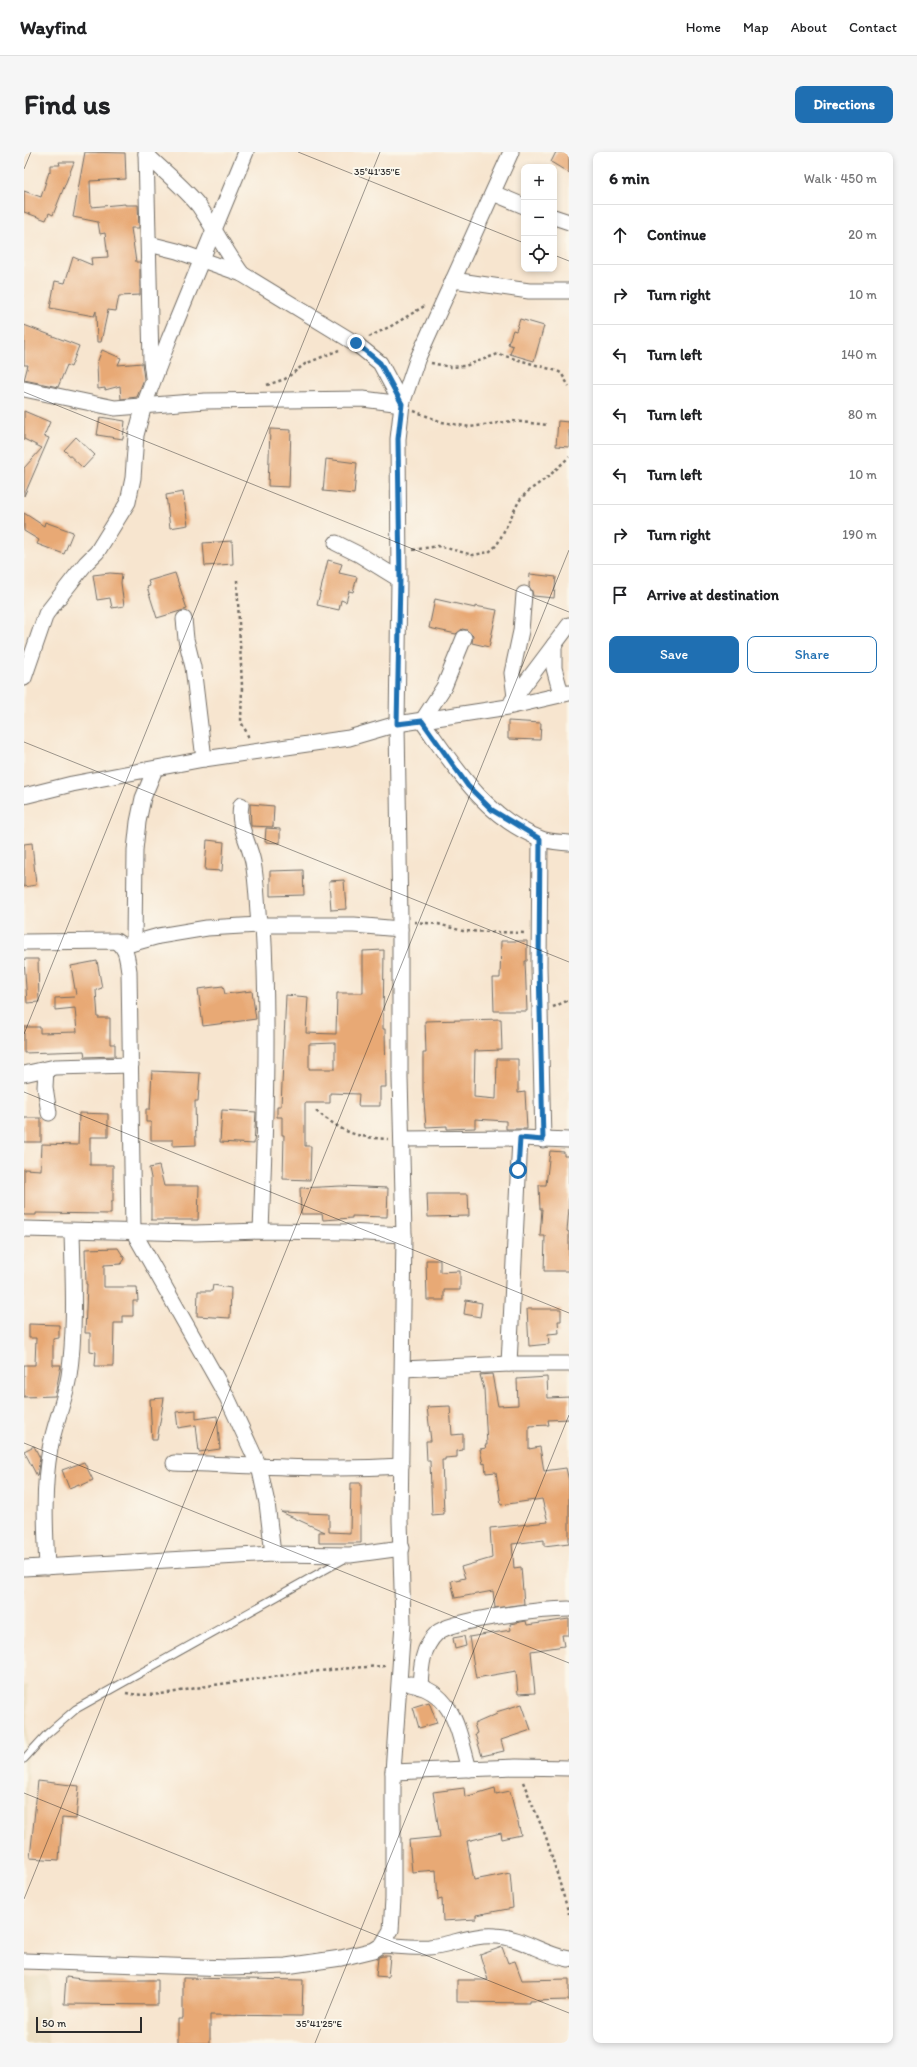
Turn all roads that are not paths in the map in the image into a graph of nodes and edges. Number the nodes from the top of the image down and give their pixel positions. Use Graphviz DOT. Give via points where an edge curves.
graph roads {
  1 [pos="246,152"];
  2 [pos="511,152"];
  3 [pos="146,153"];
  4 [pos="492,193"];
  5 [pos="521,205"];
  6 [pos="557,219"];
  7 [pos="569,222"];
  8 [pos="214,229"];
  9 [pos="149,244"];
  10 [pos="202,260"];
  11 [pos="242,274"];
  12 [pos="453,280"];
  13 [pos="569,291"];
  14 [pos="154,378"];
  15 [pos="24,390"];
  16 [pos="144,406"];
  17 [pos="402,406"];
  18 [pos="336,543"];
  19 [pos="400,579"];
  20 [pos="524,594"];
  21 [pos="184,619"];
  22 [pos="564,635"];
  23 [pos="464,638"];
  24 [pos="24,678"];
  25 [pos="565,694"];
  26 [pos="512,702"];
  27 [pos="422,721"];
  28 [pos="397,724"];
  29 [pos="204,759"];
  30 [pos="155,769"];
  31 [pos="24,796"];
  32 [pos="241,805"];
  33 [pos="540,839"];
  34 [pos="569,843"];
  35 [pos="261,925"];
  36 [pos="400,925"];
  37 [pos="24,942"];
  38 [pos="129,945"];
  39 [pos="131,1065"];
  40 [pos="46,1070"];
  41 [pos="24,1074"];
  42 [pos="49,1113"];
  43 [pos="520,1138"];
  44 [pos="402,1139"];
  45 [pos="543,1140"];
  46 [pos="569,1140"];
  47 [pos="24,1229"];
  48 [pos="72,1230"];
  49 [pos="133,1231"];
  50 [pos="261,1231"];
  51 [pos="404,1235"];
  52 [pos="509,1364"];
  53 [pos="569,1364"];
  54 [pos="403,1369"];
  55 [pos="174,1463"];
  56 [pos="259,1466"];
  57 [pos="401,1466"];
  58 [pos="402,1548"];
  59 [pos="273,1554"];
  60 [pos="350,1555"];
  61 [pos="47,1566"];
  62 [pos="24,1568"];
  63 [pos="569,1609"];
  64 [pos="399,1682"];
  65 [pos="420,1687"];
  66 [pos="24,1759"];
  67 [pos="569,1768"];
  68 [pos="469,1769"];
  69 [pos="393,1772"];
  70 [pos="382,1945"];
  71 [pos="569,1959"];
  72 [pos="24,1961"];
  1 -- 8 [label="street"];
  2 -- 4 [label="street"];
  3 -- 8 [label="street" via="193,200"];
  3 -- 9 [label="street"];
  4 -- 5 [label="street"];
  4 -- 12 [label="street"];
  6 -- 7 [label="street"];
  8 -- 10 [label="street"];
  8 -- 11 [label="street"];
  9 -- 10 [label="street"];
  9 -- 14 [label="street" via="151,361"];
  10 -- 11 [label="street"];
  10 -- 14 [label="street"];
  11 -- 17 [label="street" via="356,343 380,363"];
  12 -- 13 [label="street" via="529,291"];
  12 -- 17 [label="street" via="417,360"];
  14 -- 16 [label="street"];
  15 -- 16 [label="street" via="115,408"];
  16 -- 17 [label="street" via="205,401 363,399"];
  16 -- 24 [label="street" via="136,435 133,478 128,502 97,552 46,614"];
  17 -- 19 [label="street" via="398,439"];
  18 -- 19 [label="street"];
  19 -- 28 [label="street"];
  20 -- 26 [label="street" via="521,631 512,673"];
  21 -- 29 [label="street" via="193,667"];
  22 -- 25 [label="street" via="554,668"];
  22 -- 26 [label="street"];
  23 -- 27 [label="street" via="444,686"];
  25 -- 26 [label="street"];
  26 -- 27 [label="street"];
  27 -- 28 [label="street"];
  27 -- 33 [label="street" via="468,786 492,810"];
  28 -- 29 [label="street" via="349,738"];
  28 -- 36 [label="street"];
  29 -- 30 [label="street"];
  30 -- 31 [label="street"];
  30 -- 38 [label="street" via="143,798 138,822"];
  32 -- 35 [label="street" via="241,827 254,868"];
  33 -- 34 [label="street"];
  33 -- 45 [label="street"];
  35 -- 36 [label="street"];
  35 -- 38 [label="street" via="207,928 159,936"];
  35 -- 50 [label="street" via="266,983"];
  36 -- 44 [label="street"];
  37 -- 38 [label="street" via="116,941"];
  38 -- 39 [label="street"];
  39 -- 40 [label="street" via="55,1067"];
  39 -- 49 [label="street"];
  40 -- 41 [label="street"];
  40 -- 42 [label="street" via="45,1087"];
  43 -- 44 [label="street"];
  43 -- 45 [label="street"];
  43 -- 52 [label="street"];
  44 -- 51 [label="street"];
  45 -- 46 [label="street"];
  47 -- 48 [label="street"];
  48 -- 49 [label="street"];
  48 -- 61 [label="street" via="72,1350 47,1467"];
  49 -- 50 [label="street"];
  49 -- 56 [label="street" via="227,1397"];
  50 -- 51 [label="street"];
  51 -- 54 [label="street"];
  52 -- 53 [label="street"];
  52 -- 54 [label="street"];
  54 -- 57 [label="street"];
  55 -- 56 [label="street"];
  56 -- 57 [label="street"];
  56 -- 59 [label="street" via="267,1503"];
  57 -- 58 [label="street"];
  58 -- 60 [label="street"];
  58 -- 64 [label="street" via="403,1624"];
  59 -- 60 [label="street"];
  59 -- 61 [label="street"];
  60 -- 66 [label="lane" via="76,1709 47,1734"];
  61 -- 62 [label="street"];
  63 -- 65 [label="street" via="498,1617 442,1630 424,1653"];
  64 -- 65 [label="street"];
  64 -- 69 [label="street"];
  65 -- 68 [label="street" via="440,1697 448,1707 454,1718"];
  67 -- 68 [label="street"];
  68 -- 69 [label="street"];
  69 -- 70 [label="street" via="393,1899 391,1928"];
  70 -- 71 [label="street" via="429,1947 504,1936"];
  70 -- 72 [label="street" via="341,1958 286,1966 229,1968"];
}
